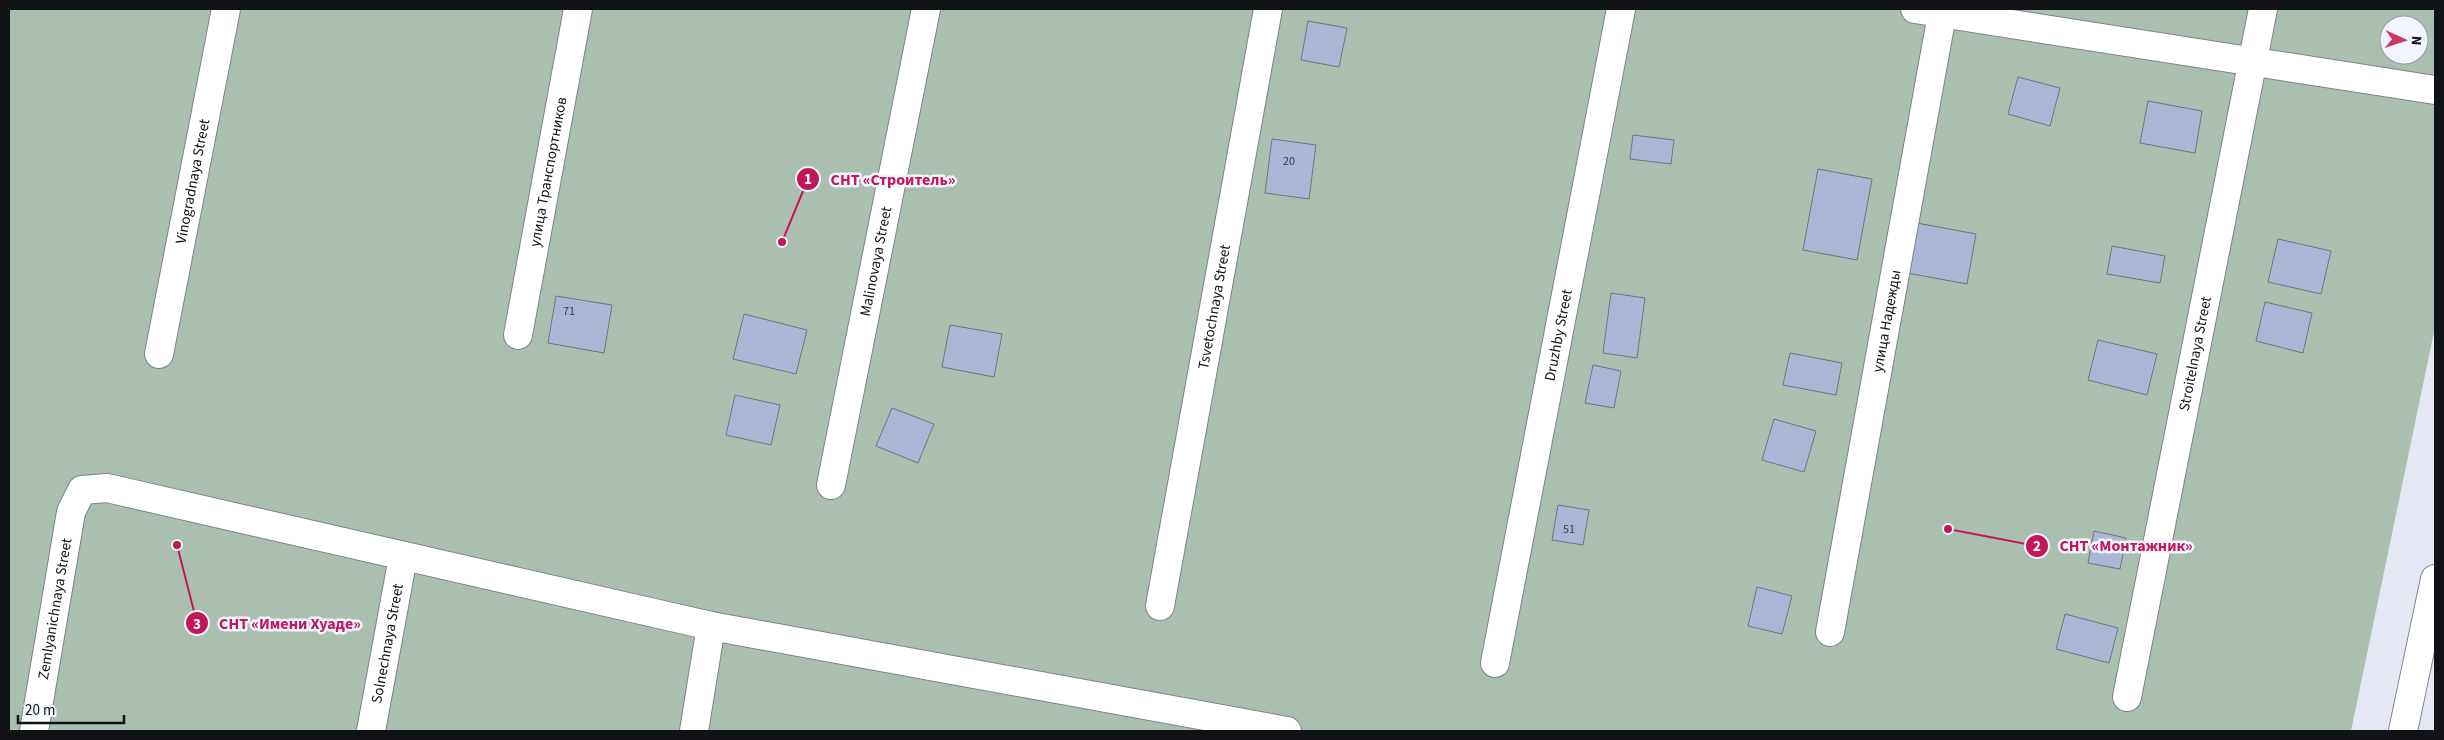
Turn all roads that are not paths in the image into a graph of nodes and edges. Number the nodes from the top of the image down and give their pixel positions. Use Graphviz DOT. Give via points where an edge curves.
graph roads {
  1 [pos="226,9"];
  2 [pos="578,9"];
  3 [pos="926,9"];
  4 [pos="1268,9"];
  5 [pos="1620,9"];
  6 [pos="1915,9"];
  7 [pos="2263,9"];
  8 [pos="1943,11"];
  9 [pos="2253,62"];
  10 [pos="2435,90"];
  11 [pos="518,335"];
  12 [pos="159,354"];
  13 [pos="831,485"];
  14 [pos="403,558"];
  15 [pos="2435,578"];
  16 [pos="1160,606"];
  17 [pos="711,626"];
  18 [pos="1830,632"];
  19 [pos="1495,662"];
  20 [pos="2127,697"];
  21 [pos="34,731"];
  22 [pos="371,731"];
  23 [pos="694,731"];
  24 [pos="1287,731"];
  25 [pos="2403,731"];
  1 -- 12 [label="street, Vinogradnaya Street"];
  2 -- 11 [label="street, улица Транспортников"];
  3 -- 13 [label="street, Malinovaya Street"];
  4 -- 16 [label="street, Tsvetochnaya Street"];
  5 -- 19 [label="street, Druzhby Street"];
  6 -- 8 [label="street"];
  7 -- 9 [label="street, Stroitelnaya Street"];
  8 -- 9 [label="street"];
  8 -- 18 [label="street, улица Надежды"];
  9 -- 10 [label="street"];
  9 -- 20 [label="street, Stroitelnaya Street"];
  14 -- 17 [label="street"];
  14 -- 21 [label="street, Zemlyanichnaya Street" via="107,488 82,490 71,512"];
  14 -- 22 [label="street, Solnechnaya Street"];
  15 -- 25 [label="street"];
  17 -- 23 [label="street"];
  17 -- 24 [label="street"];
}
